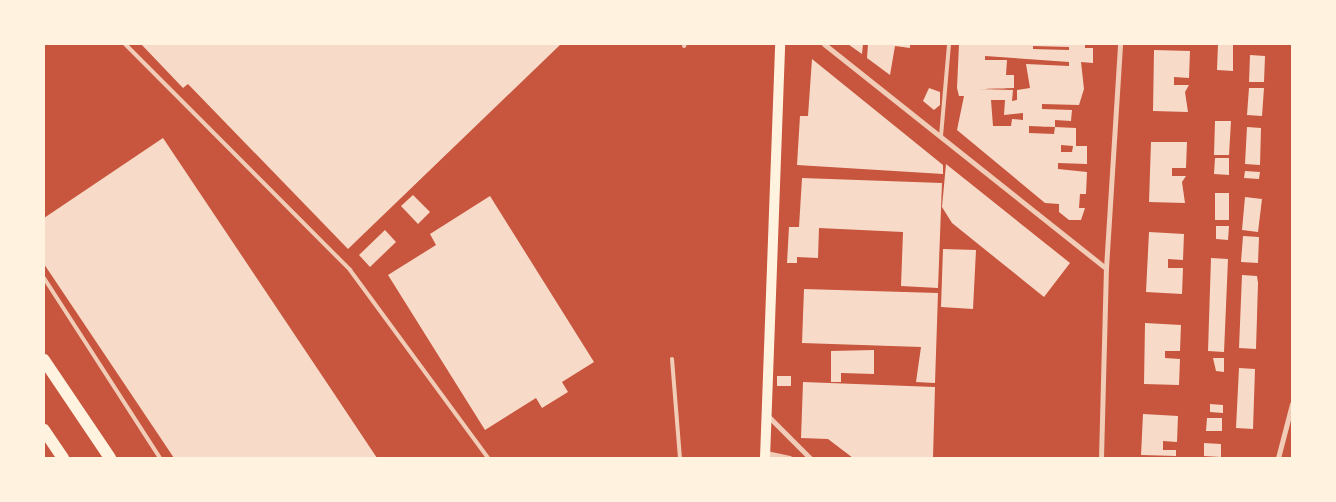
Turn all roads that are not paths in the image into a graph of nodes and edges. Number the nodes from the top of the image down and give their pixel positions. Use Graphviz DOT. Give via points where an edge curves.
graph roads {
  1 [pos="125,44"];
  2 [pos="780,44"];
  3 [pos="824,44"];
  4 [pos="949,44"];
  5 [pos="1120,44"];
  6 [pos="942,136"];
  7 [pos="1106,268"];
  8 [pos="44,278"];
  9 [pos="44,360"];
  10 [pos="672,360"];
  11 [pos="1292,404"];
  12 [pos="767,415"];
  13 [pos="44,430"];
  14 [pos="765,456"];
  15 [pos="63,458"];
  16 [pos="110,458"];
  17 [pos="160,458"];
  18 [pos="488,458"];
  19 [pos="680,458"];
  20 [pos="789,458"];
  21 [pos="810,458"];
  22 [pos="1101,458"];
  23 [pos="1278,458"];
  1 -- 18 [label="lane" via="350,270"];
  2 -- 12 [label="main road"];
  3 -- 6 [label="street"];
  4 -- 6 [label="lane"];
  5 -- 7 [label="street"];
  6 -- 7 [label="street"];
  7 -- 22 [label="street"];
  8 -- 17 [label="lane"];
  9 -- 16 [label="main road"];
  10 -- 19 [label="lane"];
  11 -- 23 [label="street"];
  12 -- 14 [label="main road"];
  12 -- 21 [label="street"];
  13 -- 15 [label="main road"];
  14 -- 20 [label="street"];
}
